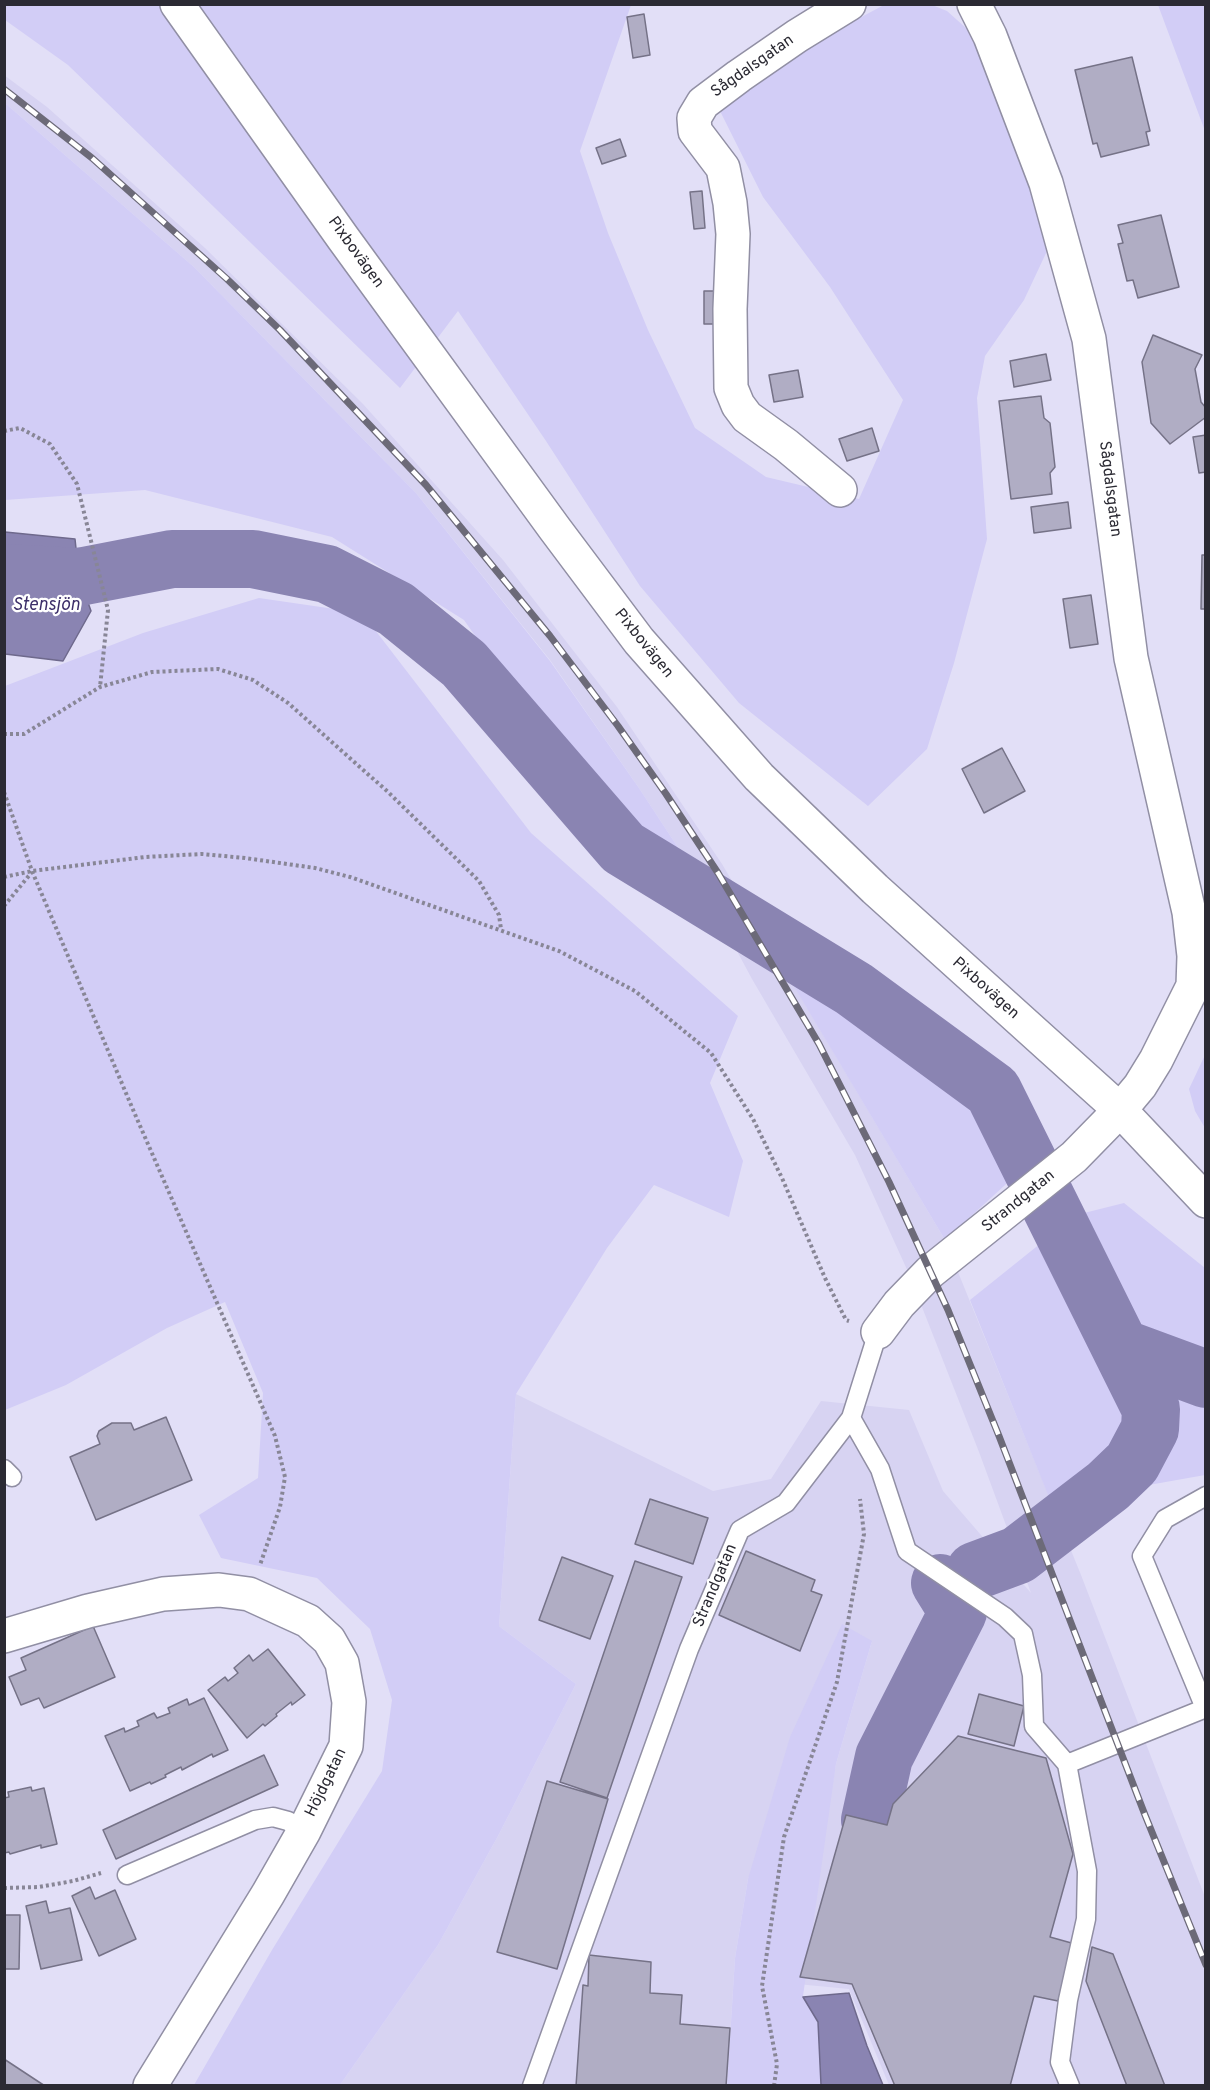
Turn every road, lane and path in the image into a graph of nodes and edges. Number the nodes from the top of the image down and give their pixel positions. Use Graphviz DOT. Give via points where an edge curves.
graph roads {
  1 [pos="177,4"];
  2 [pos="849,4"];
  3 [pos="974,4"];
  4 [pos="4,431"];
  5 [pos="840,490"];
  6 [pos="100,687"];
  7 [pos="4,734"];
  8 [pos="4,792"];
  9 [pos="32,871"];
  10 [pos="4,877"];
  11 [pos="4,906"];
  12 [pos="501,929"];
  13 [pos="1199,988"];
  14 [pos="1120,1110"];
  15 [pos="1206,1201"];
  16 [pos="878,1332"];
  17 [pos="851,1418"];
  18 [pos="859,1487"];
  19 [pos="1206,1496"];
  20 [pos="249,1594"];
  21 [pos="4,1636"];
  22 [pos="1205,1708"];
  23 [pos="1067,1764"];
  24 [pos="304,1831"];
  25 [pos="127,1875"];
  26 [pos="4,1888"];
  27 [pos="150,2085"];
  28 [pos="532,2085"];
  29 [pos="774,2085"];
  30 [pos="1070,2085"];
  1 -- 14 [label="street, Pixbovägen" via="555,529 654,658 759,777 875,889"];
  2 -- 5 [label="street, Sågdalsgatan" via="739,76 703,103 694,118 695,131 723,168 730,203 731,387 738,405 747,417"];
  3 -- 13 [label="street, Sågdalsgatan" via="1046,183 1089,339 1131,658 1189,912"];
  4 -- 6 [label="path" via="20,428 50,444 77,484 108,610"];
  6 -- 7 [label="path" via="24,734"];
  6 -- 12 [label="path" via="152,672 207,669 253,680 288,703 388,792 479,881 499,915"];
  8 -- 9 [label="path"];
  9 -- 10 [label="path"];
  9 -- 11 [label="path"];
  9 -- 12 [label="path" via="146,857 202,854 245,858 350,877"];
  9 -- 20 [label="path" via="275,1436 285,1477 280,1507"];
  12 -- 16 [label="path" via="559,951 634,991 711,1053 753,1119 846,1320"];
  13 -- 14 [label="street, Sågdalsgatan" via="1140,1086"];
  14 -- 15 [label="street, Pixbovägen"];
  14 -- 16 [label="street, Strandgatan" via="1074,1157 930,1272"];
  16 -- 17 [label="lane, Strandgatan"];
  17 -- 23 [label="lane" via="880,1469 907,1551 1005,1617 1023,1634 1032,1675 1034,1726"];
  17 -- 28 [label="lane, Strandgatan" via="786,1503 740,1530 689,1649"];
  18 -- 29 [label="path" via="864,1533 837,1683 783,1837 762,1986 777,2064"];
  19 -- 22 [label="lane" via="1165,1519 1142,1556"];
  20 -- 21 [label="street, Höjdgatan" via="219,1590 163,1594"];
  20 -- 24 [label="street, Höjdgatan" via="308,1621 329,1640 342,1663 349,1702 346,1746"];
  22 -- 23 [label="lane"];
  23 -- 30 [label="lane" via="1087,1871 1086,1919 1068,2000 1060,2062"];
  24 -- 25 [label="lane" via="273,1817 255,1820"];
  24 -- 27 [label="street, Höjdgatan"];
  25 -- 26 [label="path" via="121,1867 73,1881"];
}
